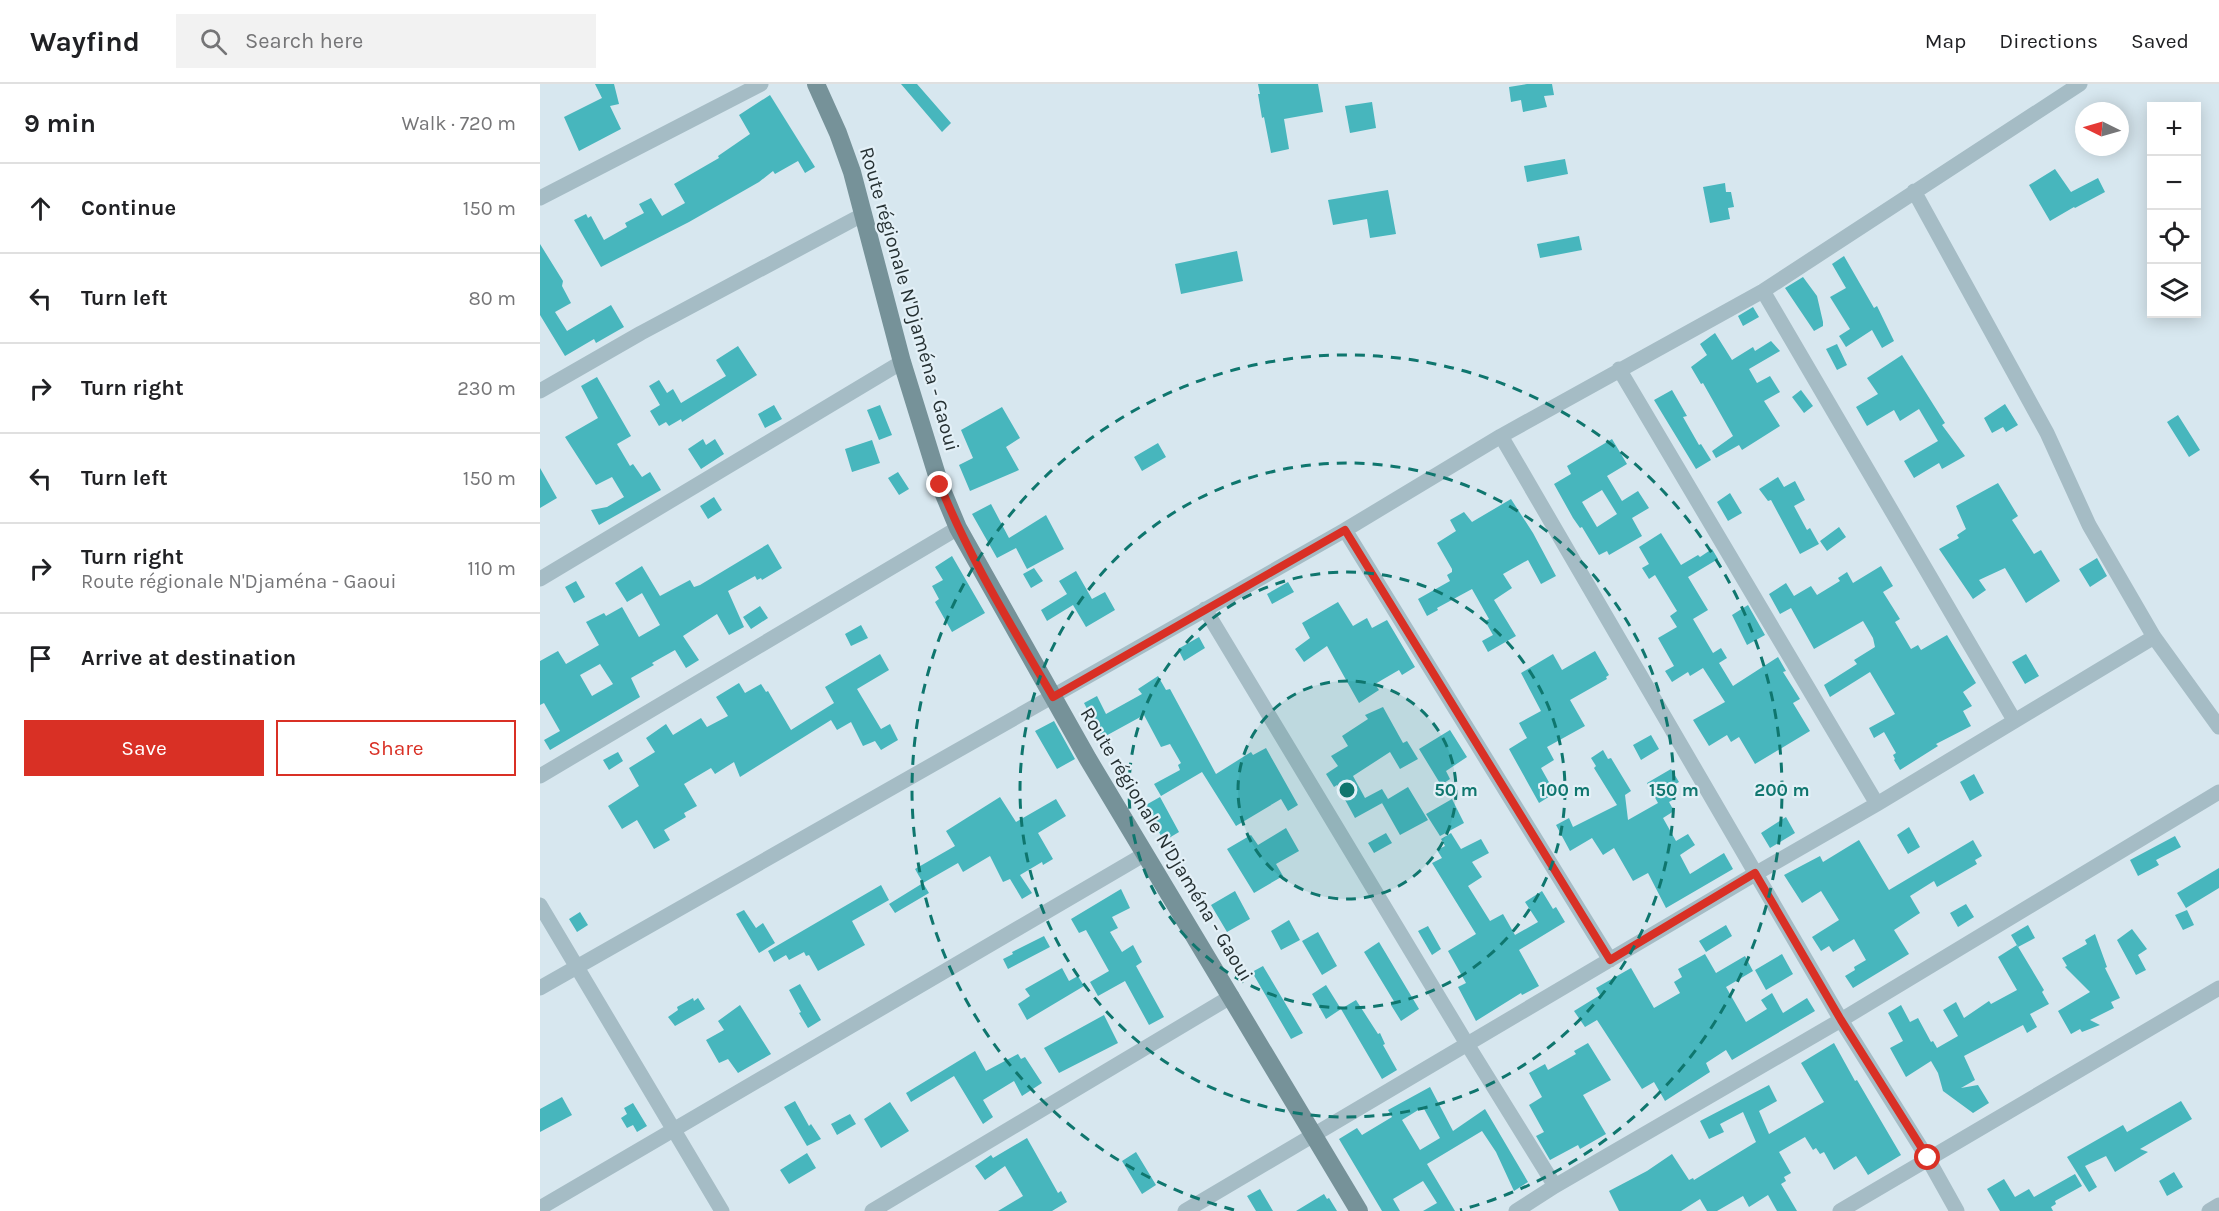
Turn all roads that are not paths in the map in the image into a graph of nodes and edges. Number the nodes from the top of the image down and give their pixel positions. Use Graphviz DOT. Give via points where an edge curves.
graph roads {
  1 [pos="762,84"];
  2 [pos="816,84"];
  3 [pos="2080,84"];
  4 [pos="1914,191"];
  5 [pos="540,198"];
  6 [pos="864,214"];
  7 [pos="1763,291"];
  8 [pos="902,362"];
  9 [pos="1619,369"];
  10 [pos="540,391"];
  11 [pos="1501,436"];
  12 [pos="958,528"];
  13 [pos="1345,530"];
  14 [pos="540,579"];
  15 [pos="1205,609"];
  16 [pos="2154,638"];
  17 [pos="1053,697"];
  18 [pos="2014,720"];
  19 [pos="2219,727"];
  20 [pos="540,776"];
  21 [pos="2219,792"];
  22 [pos="1877,804"];
  23 [pos="1145,854"];
  24 [pos="1755,873"];
  25 [pos="540,905"];
  26 [pos="1610,960"];
  27 [pos="577,966"];
  28 [pos="540,988"];
  29 [pos="2219,988"];
  30 [pos="1232,996"];
  31 [pos="1841,1020"];
  32 [pos="1467,1044"];
  33 [pos="674,1131"];
  34 [pos="1314,1134"];
  35 [pos="1928,1158"];
  36 [pos="1555,1186"];
  37 [pos="2219,1205"];
  38 [pos="540,1208"];
  39 [pos="722,1211"];
  40 [pos="872,1211"];
  41 [pos="1185,1211"];
  42 [pos="1359,1211"];
  43 [pos="1516,1211"];
  44 [pos="1840,1211"];
  45 [pos="1957,1211"];
  46 [pos="2209,1211"];
  1 -- 5 [label="street"];
  2 -- 6 [label="street, Route régionale N'Djaména - Gaoui" via="838,133"];
  3 -- 4 [label="street"];
  4 -- 7 [label="street"];
  4 -- 16 [label="street" via="2047,433 2089,525"];
  6 -- 8 [label="street, Route régionale N'Djaména - Gaoui"];
  6 -- 10 [label="street"];
  7 -- 9 [label="street"];
  7 -- 18 [label="street"];
  8 -- 12 [label="street, Route régionale N'Djaména - Gaoui" via="940,485"];
  8 -- 14 [label="street"];
  9 -- 11 [label="street"];
  9 -- 22 [label="street"];
  11 -- 13 [label="street"];
  11 -- 24 [label="street"];
  12 -- 17 [label="street, Route régionale N'Djaména - Gaoui"];
  12 -- 20 [label="street"];
  13 -- 15 [label="street"];
  13 -- 26 [label="street"];
  15 -- 17 [label="street"];
  15 -- 32 [label="street"];
  16 -- 18 [label="street"];
  16 -- 19 [label="street"];
  17 -- 23 [label="street, Route régionale N'Djaména - Gaoui"];
  17 -- 27 [label="street"];
  18 -- 22 [label="street"];
  21 -- 31 [label="street"];
  22 -- 24 [label="street"];
  23 -- 30 [label="street, Route régionale N'Djaména - Gaoui"];
  23 -- 33 [label="street"];
  24 -- 26 [label="street"];
  24 -- 31 [label="street"];
  25 -- 27 [label="street"];
  26 -- 32 [label="street"];
  27 -- 28 [label="street"];
  27 -- 33 [label="street"];
  29 -- 35 [label="street"];
  30 -- 34 [label="street, Route régionale N'Djaména - Gaoui"];
  30 -- 40 [label="street"];
  31 -- 35 [label="street"];
  31 -- 36 [label="street"];
  32 -- 34 [label="street"];
  32 -- 36 [label="street"];
  33 -- 38 [label="street"];
  33 -- 39 [label="street"];
  34 -- 41 [label="street"];
  34 -- 42 [label="street, Route régionale N'Djaména - Gaoui"];
  35 -- 44 [label="street"];
  35 -- 45 [label="street"];
  36 -- 43 [label="street"];
  37 -- 46 [label="street"];
}
